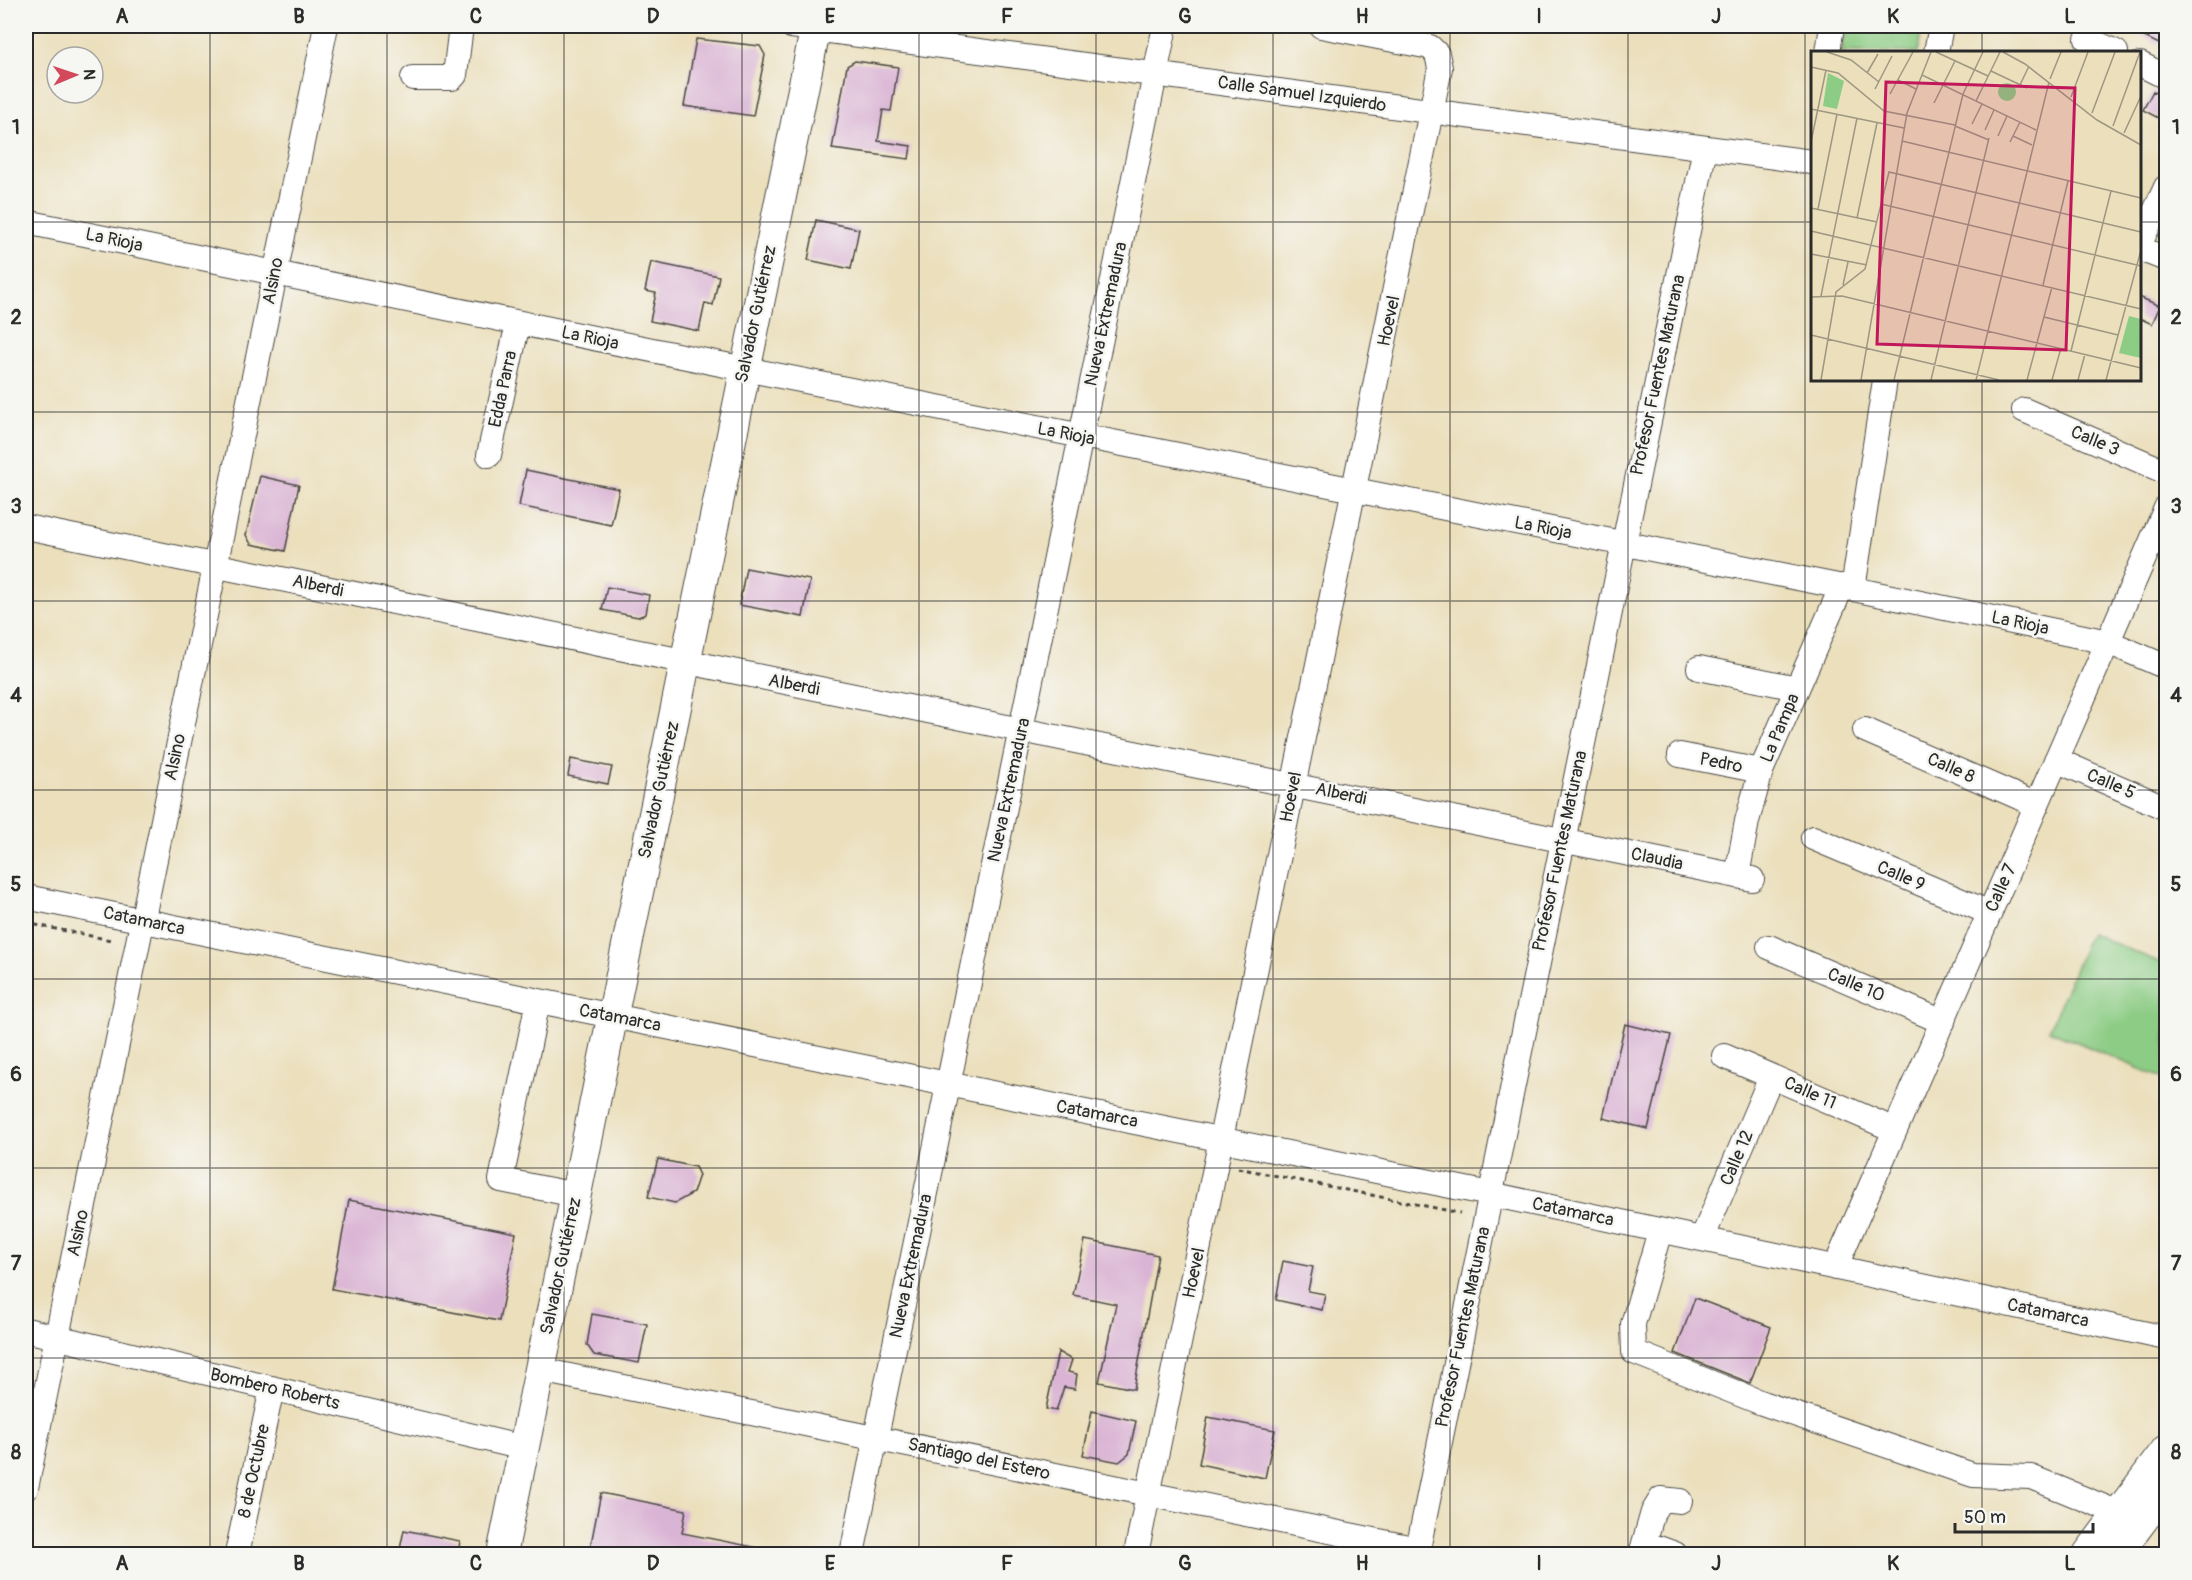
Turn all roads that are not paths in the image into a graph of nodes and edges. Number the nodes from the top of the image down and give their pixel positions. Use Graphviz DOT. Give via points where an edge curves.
graph roads {
  1 [pos="326,26"];
  2 [pos="461,26"];
  3 [pos="808,26"];
  4 [pos="1165,26"];
  5 [pos="1321,26"];
  6 [pos="1833,26"];
  7 [pos="1941,26"];
  8 [pos="2087,39"];
  9 [pos="1828,51"];
  10 [pos="1936,51"];
  11 [pos="2114,51"];
  12 [pos="2141,65"];
  13 [pos="1155,74"];
  14 [pos="2166,76"];
  15 [pos="413,78"];
  16 [pos="1432,111"];
  17 [pos="1705,148"];
  18 [pos="1811,156"];
  19 [pos="2166,187"];
  20 [pos="26,222"];
  21 [pos="2141,242"];
  22 [pos="2141,247"];
  23 [pos="2166,259"];
  24 [pos="275,273"];
  25 [pos="518,323"];
  26 [pos="745,369"];
  27 [pos="1884,381"];
  28 [pos="2024,410"];
  29 [pos="1081,436"];
  30 [pos="489,455"];
  31 [pos="2166,472"];
  32 [pos="1354,491"];
  33 [pos="2166,508"];
  34 [pos="26,527"];
  35 [pos="1623,544"];
  36 [pos="215,565"];
  37 [pos="1848,588"];
  38 [pos="2108,642"];
  39 [pos="685,662"];
  40 [pos="2166,667"];
  41 [pos="1699,669"];
  42 [pos="1797,688"];
  43 [pos="1865,730"];
  44 [pos="1021,731"];
  45 [pos="1680,755"];
  46 [pos="2056,760"];
  47 [pos="1761,771"];
  48 [pos="1294,785"];
  49 [pos="2037,805"];
  50 [pos="2166,808"];
  51 [pos="1813,838"];
  52 [pos="1563,840"];
  53 [pos="1744,878"];
  54 [pos="26,897"];
  55 [pos="1990,913"];
  56 [pos="141,920"];
  57 [pos="1769,947"];
  58 [pos="538,1001"];
  59 [pos="612,1016"];
  60 [pos="1942,1022"];
  61 [pos="1724,1056"];
  62 [pos="1771,1077"];
  63 [pos="949,1084"];
  64 [pos="1895,1131"];
  65 [pos="1221,1140"];
  66 [pos="1490,1194"];
  67 [pos="576,1195"];
  68 [pos="1660,1231"];
  69 [pos="1702,1239"];
  70 [pos="1835,1268"];
  71 [pos="26,1330"];
  72 [pos="56,1337"];
  73 [pos="2166,1338"];
  74 [pos="540,1370"];
  75 [pos="272,1388"];
  76 [pos="876,1438"];
  77 [pos="524,1448"];
  78 [pos="2166,1450"];
  79 [pos="26,1488"];
  80 [pos="2166,1489"];
  81 [pos="1148,1494"];
  82 [pos="1680,1501"];
  83 [pos="2119,1513"];
  84 [pos="1643,1549"];
  85 [pos="1417,1552"];
  86 [pos="2122,1553"];
  87 [pos="237,1554"];
  88 [pos="502,1554"];
  89 [pos="852,1554"];
  90 [pos="1136,1554"];
  91 [pos="1675,1554"];
  92 [pos="2088,1554"];
  1 -- 24 [label="street, Alsino"];
  2 -- 15 [label="street" via="455,75"];
  3 -- 13 [label="street, Calle Samuel Izquierdo"];
  3 -- 26 [label="main road, Salvador Gutiérrez"];
  4 -- 13 [label="street, Nueva Extremadura"];
  5 -- 16 [label="street, Hoevel" via="1425,46 1437,54 1440,63"];
  6 -- 9 [label="street"];
  7 -- 10 [label="street"];
  8 -- 11 [label="street"];
  12 -- 14 [label="street"];
  13 -- 16 [label="street, Calle Samuel Izquierdo"];
  13 -- 29 [label="street, Nueva Extremadura"];
  16 -- 17 [label="street, Calle Samuel Izquierdo"];
  16 -- 32 [label="street, Hoevel"];
  17 -- 18 [label="street, Calle Samuel Izquierdo"];
  17 -- 35 [label="street, Profesor Fuentes Maturana"];
  19 -- 21 [label="street"];
  20 -- 24 [label="street, La Rioja"];
  22 -- 23 [label="street"];
  24 -- 25 [label="street, La Rioja"];
  24 -- 36 [label="street, Alsino"];
  25 -- 26 [label="street, La Rioja"];
  25 -- 30 [label="street, Edda Parra"];
  26 -- 29 [label="street, La Rioja"];
  26 -- 39 [label="main road, Salvador Gutiérrez"];
  27 -- 37 [label="street, La Pampa"];
  28 -- 31 [label="street, Calle 3"];
  29 -- 32 [label="street, La Rioja"];
  29 -- 44 [label="street, Nueva Extremadura"];
  32 -- 35 [label="street, La Rioja"];
  32 -- 48 [label="street, Hoevel"];
  33 -- 38 [label="street, Calle 7"];
  34 -- 36 [label="street, Alberdi"];
  35 -- 37 [label="street, La Rioja"];
  35 -- 52 [label="street, Profesor Fuentes Maturana"];
  36 -- 39 [label="street, Alberdi"];
  36 -- 56 [label="street, Alsino"];
  37 -- 38 [label="street, La Rioja"];
  37 -- 42 [label="street, La Pampa"];
  38 -- 40 [label="street, La Rioja"];
  38 -- 46 [label="street, Calle 7"];
  39 -- 44 [label="street, Alberdi"];
  39 -- 59 [label="main road, Salvador Gutiérrez"];
  41 -- 42 [label="street"];
  42 -- 47 [label="street, La Pampa"];
  43 -- 49 [label="street, Calle 8"];
  44 -- 48 [label="street, Alberdi"];
  44 -- 63 [label="street, Nueva Extremadura"];
  45 -- 47 [label="street, Pedro"];
  46 -- 49 [label="street, Calle 7"];
  46 -- 50 [label="street, Calle 5"];
  47 -- 53 [label="street, La Pampa" via="1747,821"];
  48 -- 52 [label="street, Alberdi"];
  48 -- 65 [label="street, Hoevel"];
  49 -- 55 [label="street, Calle 7"];
  51 -- 55 [label="street, Calle 9"];
  52 -- 53 [label="street, Claudia"];
  52 -- 66 [label="street, Profesor Fuentes Maturana"];
  54 -- 56 [label="street, Catamarca"];
  55 -- 60 [label="street, Calle 7"];
  56 -- 58 [label="street, Catamarca"];
  56 -- 72 [label="street, Alsino"];
  57 -- 60 [label="street, Calle 10"];
  58 -- 59 [label="street, Catamarca"];
  58 -- 67 [label="street" via="501,1180"];
  59 -- 63 [label="street, Catamarca"];
  59 -- 67 [label="main road, Salvador Gutiérrez"];
  60 -- 64 [label="street, Calle 7"];
  61 -- 62 [label="street, Calle 11"];
  62 -- 64 [label="street, Calle 11"];
  62 -- 69 [label="street, Calle 12"];
  63 -- 65 [label="street, Catamarca"];
  63 -- 76 [label="street, Nueva Extremadura"];
  64 -- 70 [label="street, Calle 7"];
  65 -- 66 [label="street, Catamarca"];
  65 -- 81 [label="street, Hoevel"];
  66 -- 68 [label="street, Catamarca"];
  66 -- 85 [label="street, Profesor Fuentes Maturana"];
  67 -- 74 [label="main road, Salvador Gutiérrez"];
  68 -- 69 [label="street, Catamarca"];
  68 -- 83 [label="street" via="1633,1324 1634,1352 1762,1403 1973,1475 2031,1477"];
  69 -- 70 [label="street, Catamarca"];
  70 -- 73 [label="street, Catamarca"];
  71 -- 72 [label="street, Bombero Roberts"];
  72 -- 75 [label="street, Bombero Roberts"];
  72 -- 79 [label="street, Alsino"];
  74 -- 76 [label="street, Santiago del Estero"];
  74 -- 77 [label="main road, Salvador Gutiérrez"];
  75 -- 77 [label="street, Bombero Roberts"];
  75 -- 87 [label="street, 8 de Octubre"];
  76 -- 81 [label="street, Santiago del Estero"];
  76 -- 89 [label="street, Nueva Extremadura"];
  77 -- 88 [label="main road, Salvador Gutiérrez"];
  78 -- 83 [label="main road"];
  80 -- 86 [label="main road"];
  81 -- 85 [label="street, Santiago del Estero"];
  81 -- 90 [label="street, Hoevel"];
  82 -- 84 [label="street" via="1660,1499"];
  83 -- 92 [label="main road"];
  84 -- 91 [label="street"];
}
